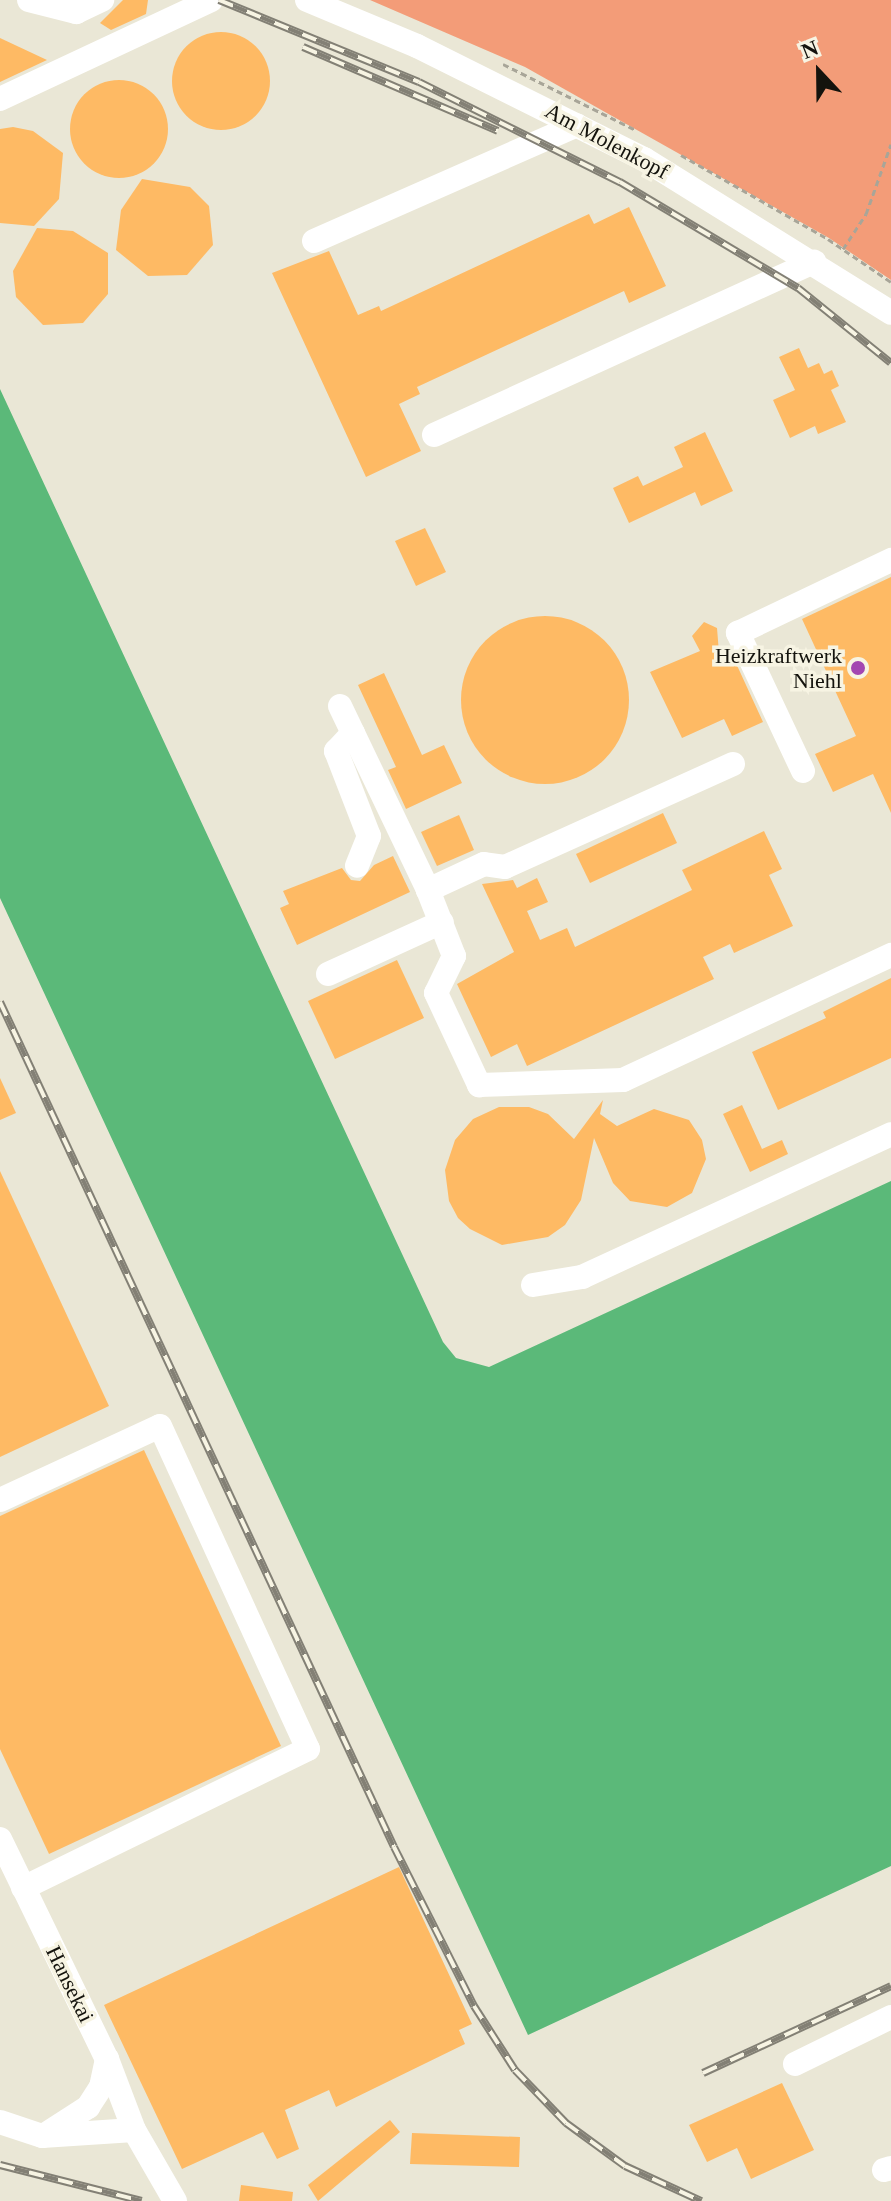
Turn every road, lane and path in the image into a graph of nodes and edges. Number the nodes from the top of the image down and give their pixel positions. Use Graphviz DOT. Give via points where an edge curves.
graph roads {
  1 [pos="29,0"];
  2 [pos="102,0"];
  3 [pos="211,0"];
  4 [pos="307,0"];
  5 [pos="0,99"];
  6 [pos="577,125"];
  7 [pos="891,144"];
  8 [pos="314,241"];
  9 [pos="843,249"];
  10 [pos="814,262"];
  11 [pos="891,313"];
  12 [pos="434,435"];
  13 [pos="891,560"];
  14 [pos="340,706"];
  15 [pos="353,733"];
  16 [pos="733,764"];
  17 [pos="803,771"];
  18 [pos="357,866"];
  19 [pos="428,890"];
  20 [pos="442,922"];
  21 [pos="891,955"];
  22 [pos="328,974"];
  23 [pos="891,1134"];
  24 [pos="533,1285"];
  25 [pos="0,1500"];
  26 [pos="0,1839"];
  27 [pos="23,1888"];
  28 [pos="891,2017"];
  29 [pos="107,2059"];
  30 [pos="795,2064"];
  31 [pos="0,2122"];
  32 [pos="134,2130"];
  33 [pos="42,2136"];
  34 [pos="175,2201"];
  1 -- 2 [label="street" via="76,12"];
  3 -- 5 [label="street"];
  4 -- 6 [label="street, Am Molenkopf" via="417,46"];
  6 -- 8 [label="street"];
  6 -- 10 [label="street, Am Molenkopf" via="644,159"];
  7 -- 9 [label="path" via="866,214"];
  10 -- 11 [label="street, Am Molenkopf"];
  10 -- 12 [label="street"];
  13 -- 17 [label="street" via="738,633"];
  14 -- 15 [label="street"];
  15 -- 18 [label="street" via="336,751 369,836"];
  15 -- 19 [label="street"];
  16 -- 19 [label="street" via="505,867 484,864"];
  19 -- 20 [label="street"];
  20 -- 21 [label="street" via="454,956 436,993 479,1085 623,1080"];
  20 -- 22 [label="street"];
  23 -- 24 [label="street" via="582,1277"];
  25 -- 27 [label="street" via="160,1426 308,1749"];
  26 -- 27 [label="street, Hansekai"];
  27 -- 29 [label="street, Hansekai"];
  28 -- 30 [label="street"];
  29 -- 32 [label="street, Hansekai"];
  29 -- 33 [label="street" via="101,2087 88,2107"];
  31 -- 33 [label="street"];
  32 -- 33 [label="street"];
  32 -- 34 [label="street, Hansekai"];
}
